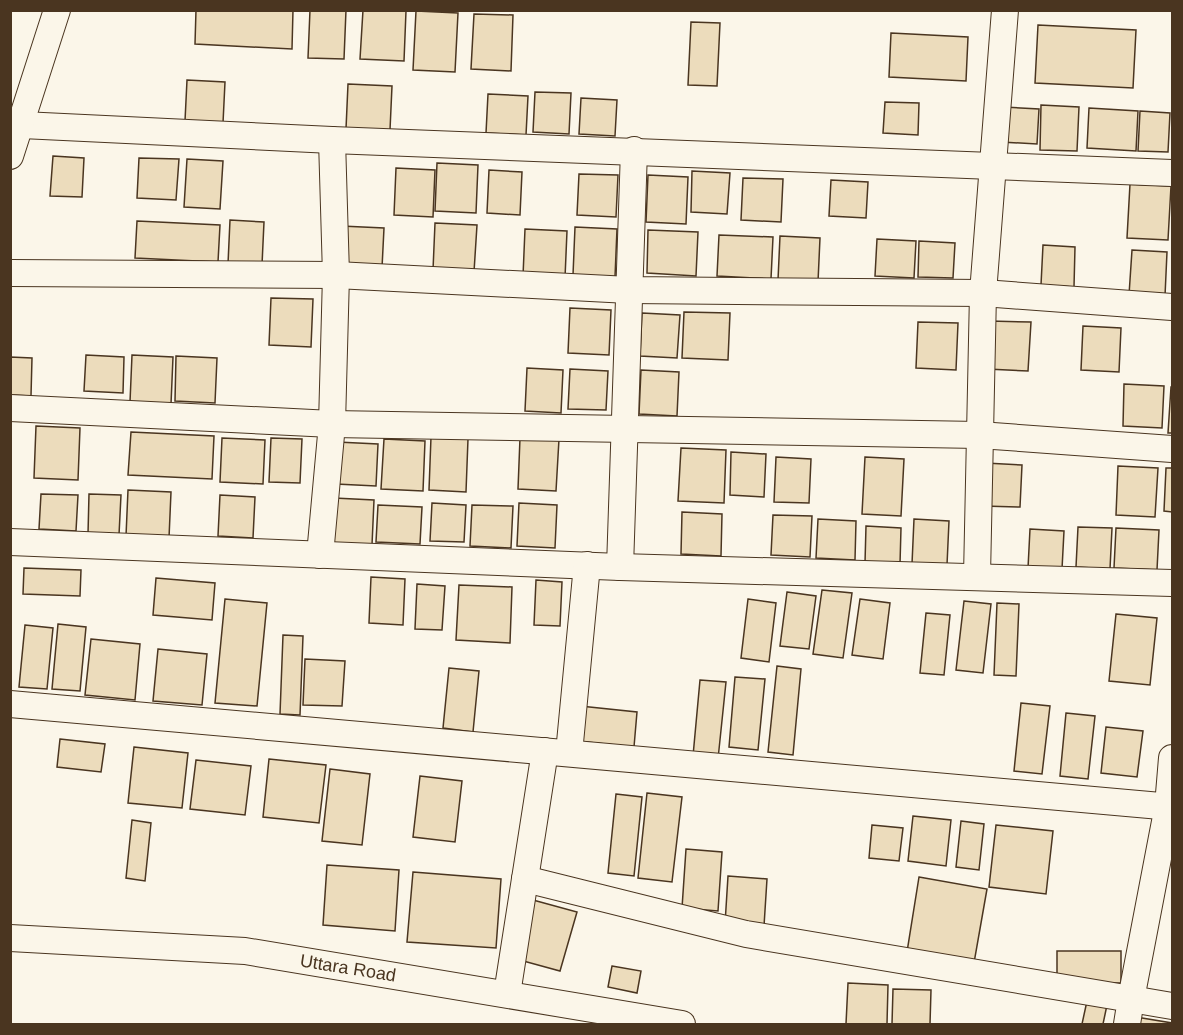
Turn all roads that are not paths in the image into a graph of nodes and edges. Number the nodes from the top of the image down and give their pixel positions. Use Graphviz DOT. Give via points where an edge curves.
graph roads {
  1 [pos="57,10"];
  2 [pos="1005,10"];
  3 [pos="22,125"];
  4 [pos="332,140"];
  5 [pos="634,150"];
  6 [pos="10,156"];
  7 [pos="992,166"];
  8 [pos="1173,173"];
  9 [pos="10,273"];
  10 [pos="336,275"];
  11 [pos="629,290"];
  12 [pos="983,293"];
  13 [pos="1173,307"];
  14 [pos="10,408"];
  15 [pos="332,424"];
  16 [pos="624,429"];
  17 [pos="979,435"];
  18 [pos="1173,449"];
  19 [pos="10,542"];
  20 [pos="320,555"];
  21 [pos="587,566"];
  22 [pos="620,567"];
  23 [pos="977,576"];
  24 [pos="1173,583"];
  25 [pos="10,704"];
  26 [pos="557,752"];
  27 [pos="1173,758"];
  28 [pos="1170,807"];
  29 [pos="525,879"];
  30 [pos="10,938"];
  31 [pos="507,994"];
  32 [pos="1131,999"];
  33 [pos="1173,1006"];
  34 [pos="652,1022"];
  35 [pos="682,1024"];
  36 [pos="1128,1024"];
  1 -- 3 [label="street"];
  2 -- 7 [label="street"];
  3 -- 4 [label="street"];
  3 -- 6 [label="street"];
  4 -- 5 [label="street"];
  4 -- 10 [label="street"];
  5 -- 7 [label="street"];
  5 -- 11 [label="street"];
  7 -- 8 [label="street"];
  7 -- 12 [label="street"];
  9 -- 10 [label="street"];
  10 -- 11 [label="street"];
  10 -- 15 [label="street"];
  11 -- 12 [label="street"];
  11 -- 16 [label="street"];
  12 -- 13 [label="street"];
  12 -- 17 [label="street"];
  14 -- 15 [label="street"];
  15 -- 16 [label="street"];
  15 -- 20 [label="street"];
  16 -- 17 [label="street"];
  16 -- 22 [label="street"];
  17 -- 18 [label="street"];
  17 -- 23 [label="street"];
  19 -- 20 [label="street"];
  20 -- 21 [label="street"];
  21 -- 22 [label="street"];
  21 -- 26 [label="street"];
  22 -- 23 [label="street"];
  23 -- 24 [label="street"];
  25 -- 26 [label="street"];
  26 -- 28 [label="street"];
  26 -- 29 [label="street"];
  27 -- 28 [label="street"];
  28 -- 32 [label="street"];
  29 -- 31 [label="street"];
  29 -- 32 [label="street" via="746,934"];
  30 -- 31 [label="street, Uttara Road" via="245,951"];
  31 -- 34 [label="street, Uttara Road"];
  32 -- 33 [label="street"];
  32 -- 36 [label="street"];
  34 -- 35 [label="street, Uttara Road"];
}
